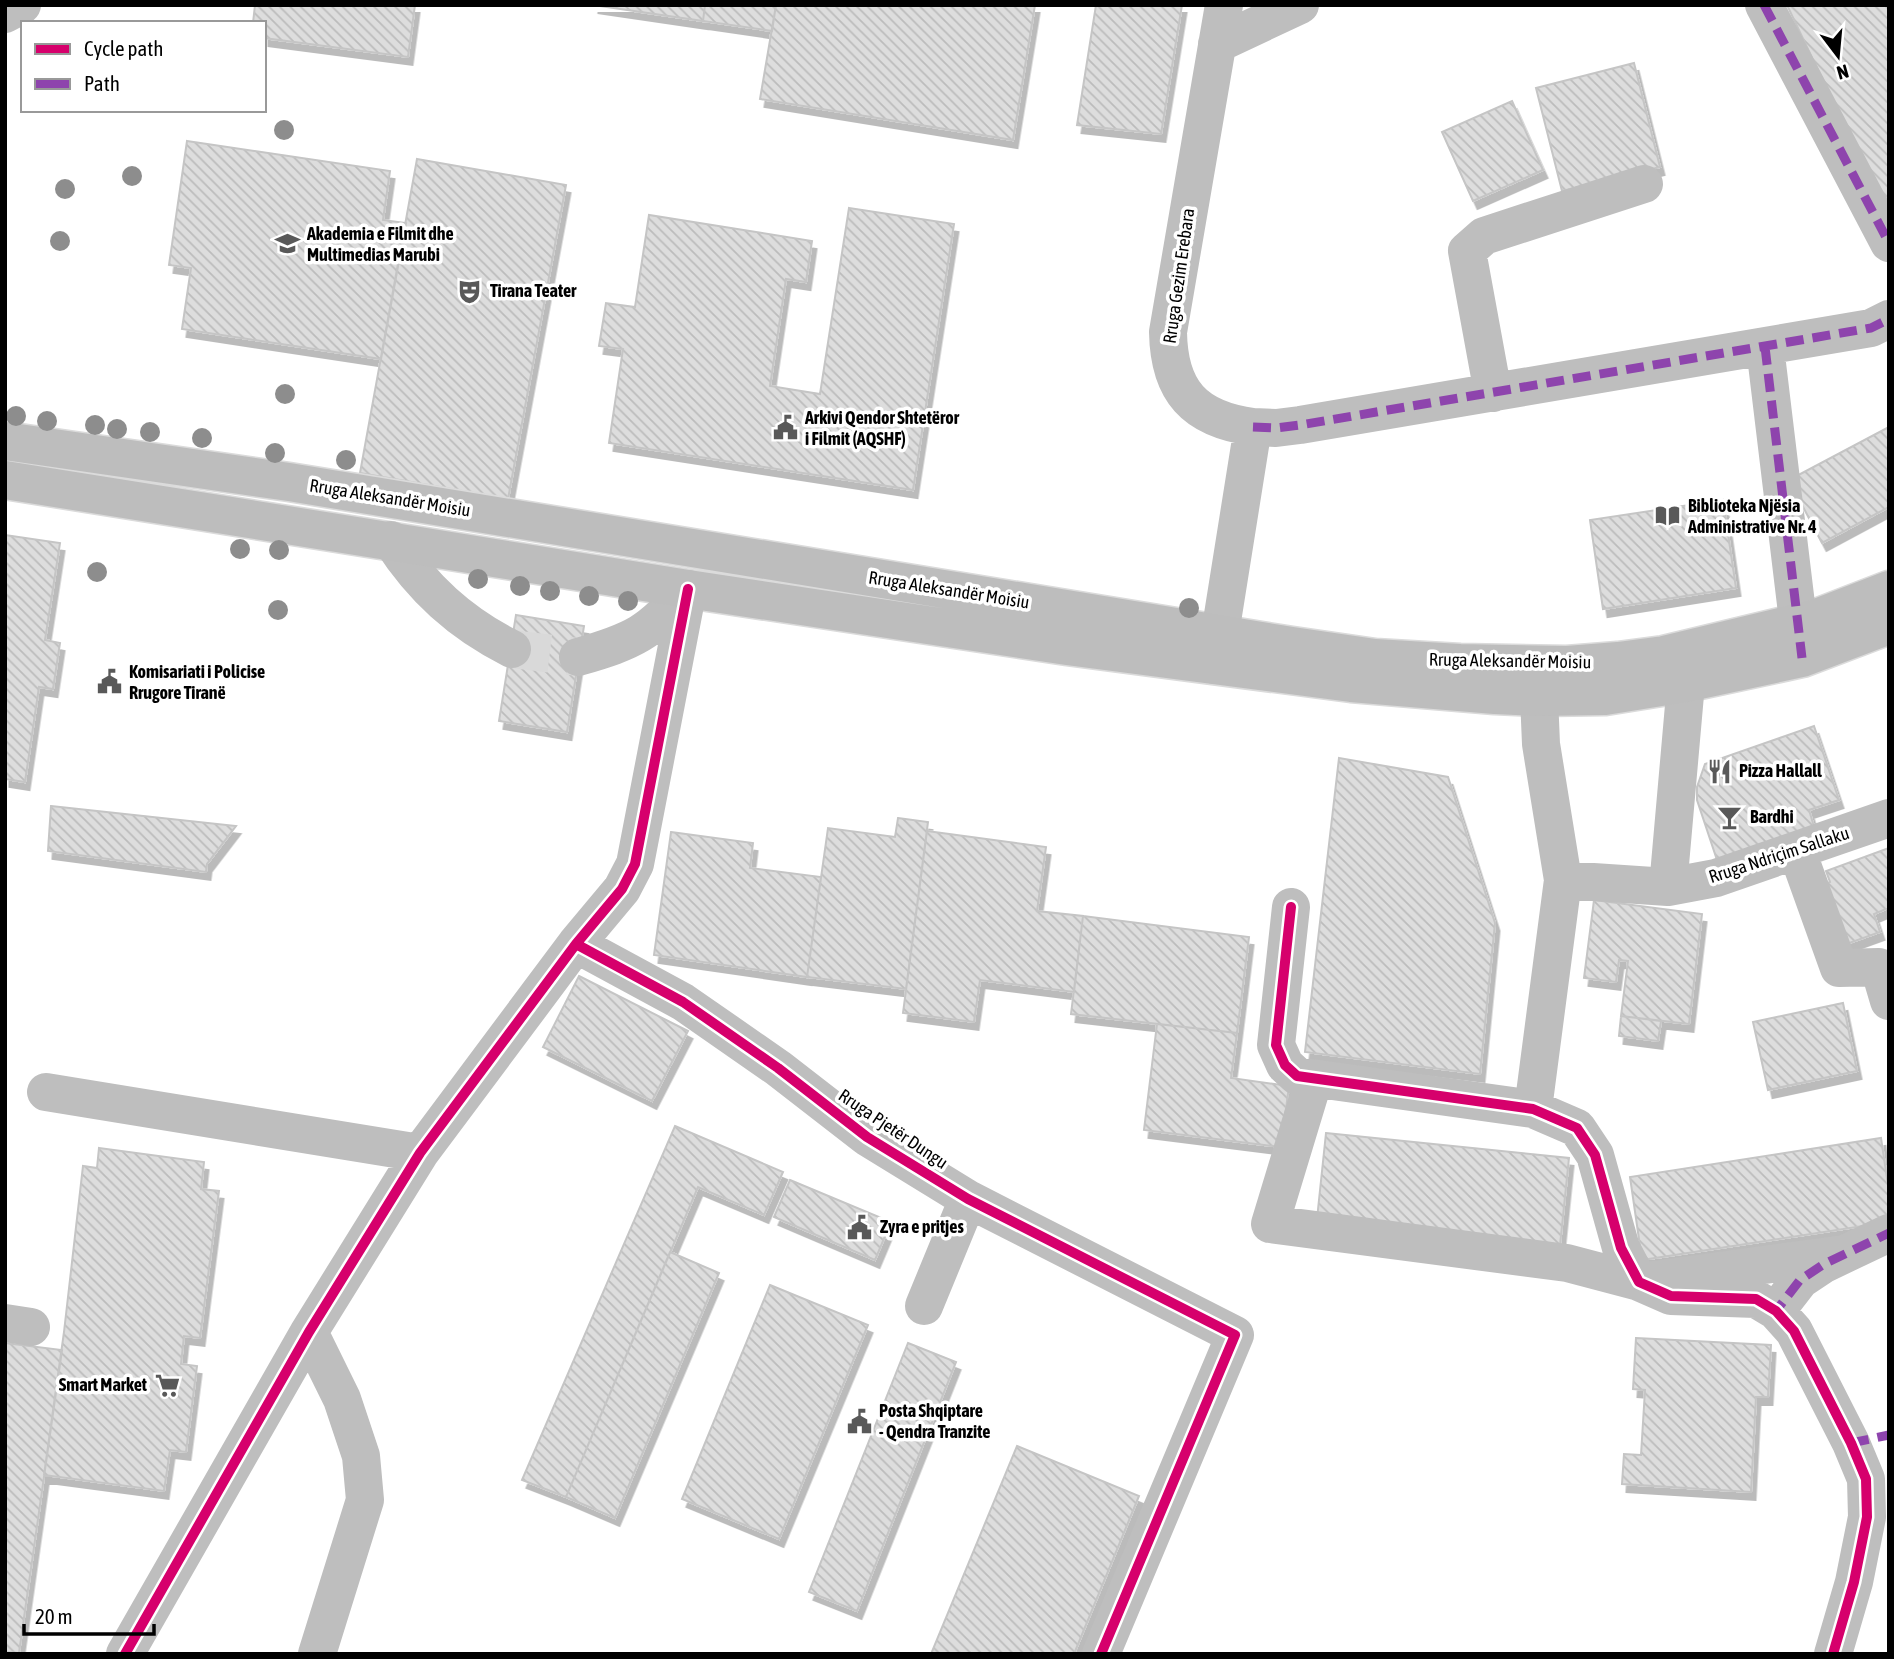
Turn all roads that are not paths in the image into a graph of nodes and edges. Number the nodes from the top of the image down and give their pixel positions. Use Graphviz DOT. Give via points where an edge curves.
graph roads {
  1 [pos="22,5"];
  2 [pos="1224,5"];
  3 [pos="1300,5"];
  4 [pos="1764,5"];
  5 [pos="5,14"];
  6 [pos="1217,44"];
  7 [pos="1644,184"];
  8 [pos="1889,243"];
  9 [pos="1889,319"];
  10 [pos="1765,347"];
  11 [pos="1493,393"];
  12 [pos="1253,427"];
  13 [pos="5,441"];
  14 [pos="5,480"];
  15 [pos="391,540"];
  16 [pos="688,589"];
  17 [pos="1889,590"];
  18 [pos="1889,625"];
  19 [pos="1800,640"];
  20 [pos="512,649"];
  21 [pos="1218,650"];
  22 [pos="578,657"];
  23 [pos="1686,684"];
  24 [pos="1539,697"];
  25 [pos="1889,818"];
  26 [pos="1797,851"];
  27 [pos="1563,880"];
  28 [pos="1668,887"];
  29 [pos="1292,906"];
  30 [pos="576,944"];
  31 [pos="1889,1002"];
  32 [pos="1314,1079"];
  33 [pos="46,1092"];
  34 [pos="1533,1109"];
  35 [pos="420,1153"];
  36 [pos="968,1199"];
  37 [pos="1889,1233"];
  38 [pos="1844,1254"];
  39 [pos="1639,1282"];
  40 [pos="924,1306"];
  41 [pos="1776,1311"];
  42 [pos="309,1332"];
  43 [pos="125,1654"];
  44 [pos="317,1654"];
  45 [pos="1101,1654"];
  46 [pos="1833,1654"];
  1 -- 5 [label="street"];
  2 -- 6 [label="street, Rruga Gezim Erebara"];
  3 -- 6 [label="street"];
  4 -- 8 [label="street"];
  6 -- 12 [label="street, Rruga Gezim Erebara" via="1168,332 1168,357 1176,381 1207,415"];
  7 -- 11 [label="street" via="1485,236 1467,251"];
  9 -- 10 [label="street, Rruga Gezim Erebara" via="1871,328"];
  10 -- 11 [label="street, Rruga Gezim Erebara"];
  10 -- 19 [label="street"];
  11 -- 12 [label="street, Rruga Gezim Erebara" via="1300,425"];
  12 -- 21 [label="street"];
  13 -- 21 [label="main road, Rruga Aleksandër Moisiu" via="369,494"];
  14 -- 15 [label="main road, Rruga Aleksandër Moisiu"];
  15 -- 16 [label="main road, Rruga Aleksandër Moisiu"];
  15 -- 20 [label="street" via="410,570 448,609"];
  16 -- 21 [label="main road, Rruga Aleksandër Moisiu" via="1067,646"];
  16 -- 22 [label="street" via="640,636"];
  16 -- 30 [label="street" via="635,864 622,889"];
  17 -- 19 [label="main road, Rruga Aleksandër Moisiu"];
  18 -- 19 [label="main road, Rruga Aleksandër Moisiu"];
  19 -- 21 [label="main road, Rruga Aleksandër Moisiu" via="1567,665"];
  19 -- 23 [label="main road, Rruga Aleksandër Moisiu"];
  21 -- 24 [label="main road, Rruga Aleksandër Moisiu" via="1351,682"];
  23 -- 24 [label="main road, Rruga Aleksandër Moisiu" via="1605,696"];
  23 -- 28 [label="street"];
  24 -- 27 [label="street" via="1541,744"];
  25 -- 26 [label="street, Rruga Ndriçim Sallaku"];
  26 -- 28 [label="street, Rruga Ndriçim Sallaku" via="1716,878"];
  26 -- 31 [label="street" via="1839,968 1879,967"];
  27 -- 28 [label="street, Rruga Ndriçim Sallaku"];
  27 -- 34 [label="street"];
  29 -- 32 [label="street" via="1276,1045 1285,1065 1297,1076"];
  30 -- 35 [label="street"];
  30 -- 36 [label="street, Rruga Pjetër Dungu" via="684,1002 867,1137"];
  32 -- 34 [label="street"];
  32 -- 39 [label="street" via="1270,1224 1567,1264"];
  33 -- 35 [label="street"];
  34 -- 39 [label="street" via="1577,1128 1595,1155 1621,1248"];
  35 -- 42 [label="street"];
  36 -- 40 [label="street"];
  36 -- 45 [label="street, Rruga Pjetër Dungu" via="1235,1335"];
  37 -- 38 [label="street"];
  38 -- 39 [label="street"];
  38 -- 41 [label="street" via="1800,1280"];
  39 -- 41 [label="street" via="1671,1296 1755,1299"];
  41 -- 46 [label="street" via="1794,1331 1866,1479 1867,1517"];
  42 -- 43 [label="street"];
  42 -- 44 [label="street" via="342,1399 361,1456 365,1500"];
}
